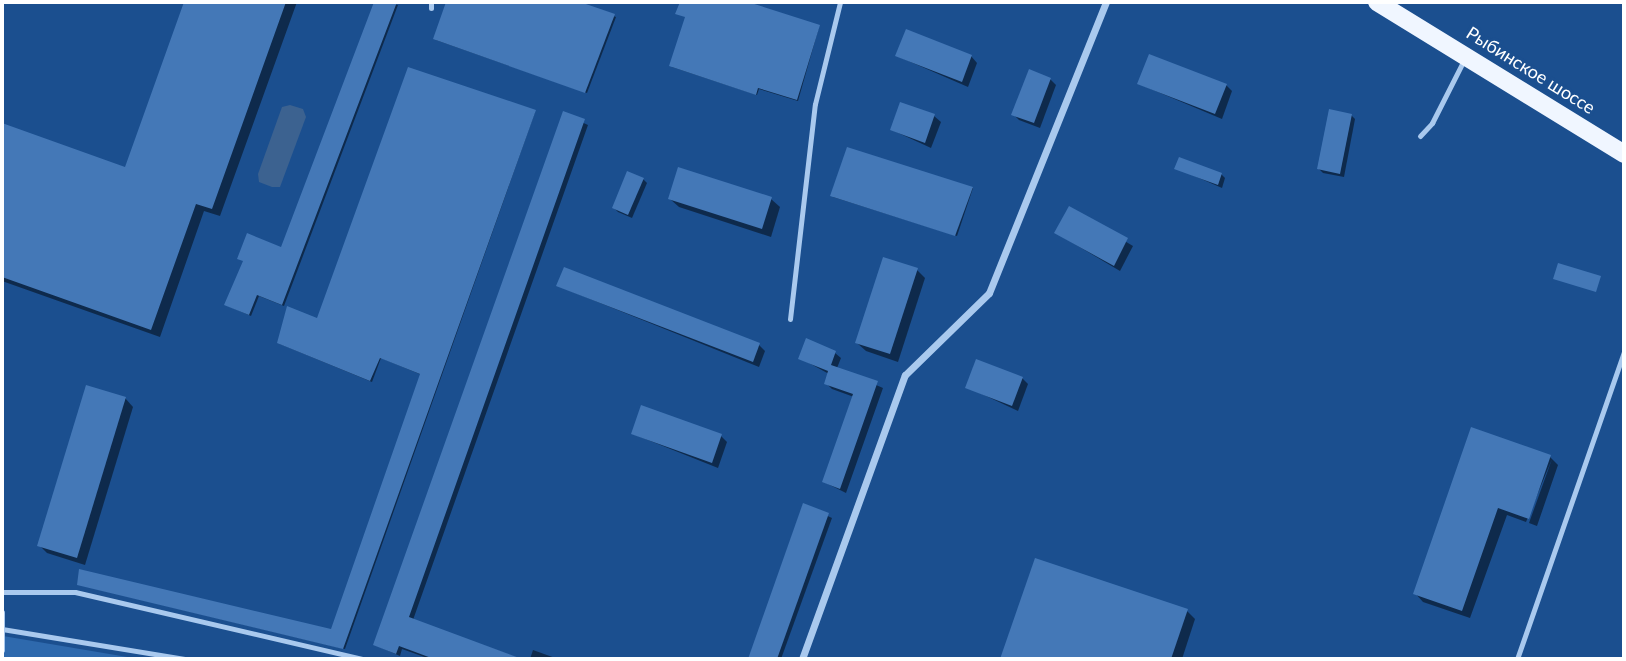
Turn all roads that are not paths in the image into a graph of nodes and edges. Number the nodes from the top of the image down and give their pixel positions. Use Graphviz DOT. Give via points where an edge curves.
graph roads {
  1 [pos="840,2"];
  2 [pos="1107,2"];
  3 [pos="1377,2"];
  4 [pos="1467,54"];
  5 [pos="1420,136"];
  6 [pos="1624,154"];
  7 [pos="790,318"];
  8 [pos="1624,352"];
  9 [pos="2,592"];
  10 [pos="2,612"];
  11 [pos="2,629"];
  12 [pos="2,650"];
  13 [pos="353,658"];
  14 [pos="185,659"];
  15 [pos="364,659"];
  16 [pos="802,659"];
  17 [pos="1517,659"];
  1 -- 7 [label="lane" via="815,104"];
  2 -- 16 [label="street" via="989,293 905,375"];
  3 -- 4 [label="main road, Рыбинское шоссе"];
  4 -- 5 [label="lane" via="1432,123"];
  4 -- 6 [label="main road, Рыбинское шоссе"];
  8 -- 17 [label="lane"];
  9 -- 13 [label="lane" via="75,592"];
  10 -- 11 [label="lane"];
  11 -- 12 [label="lane"];
  11 -- 14 [label="lane"];
  13 -- 15 [label="lane"];
}
